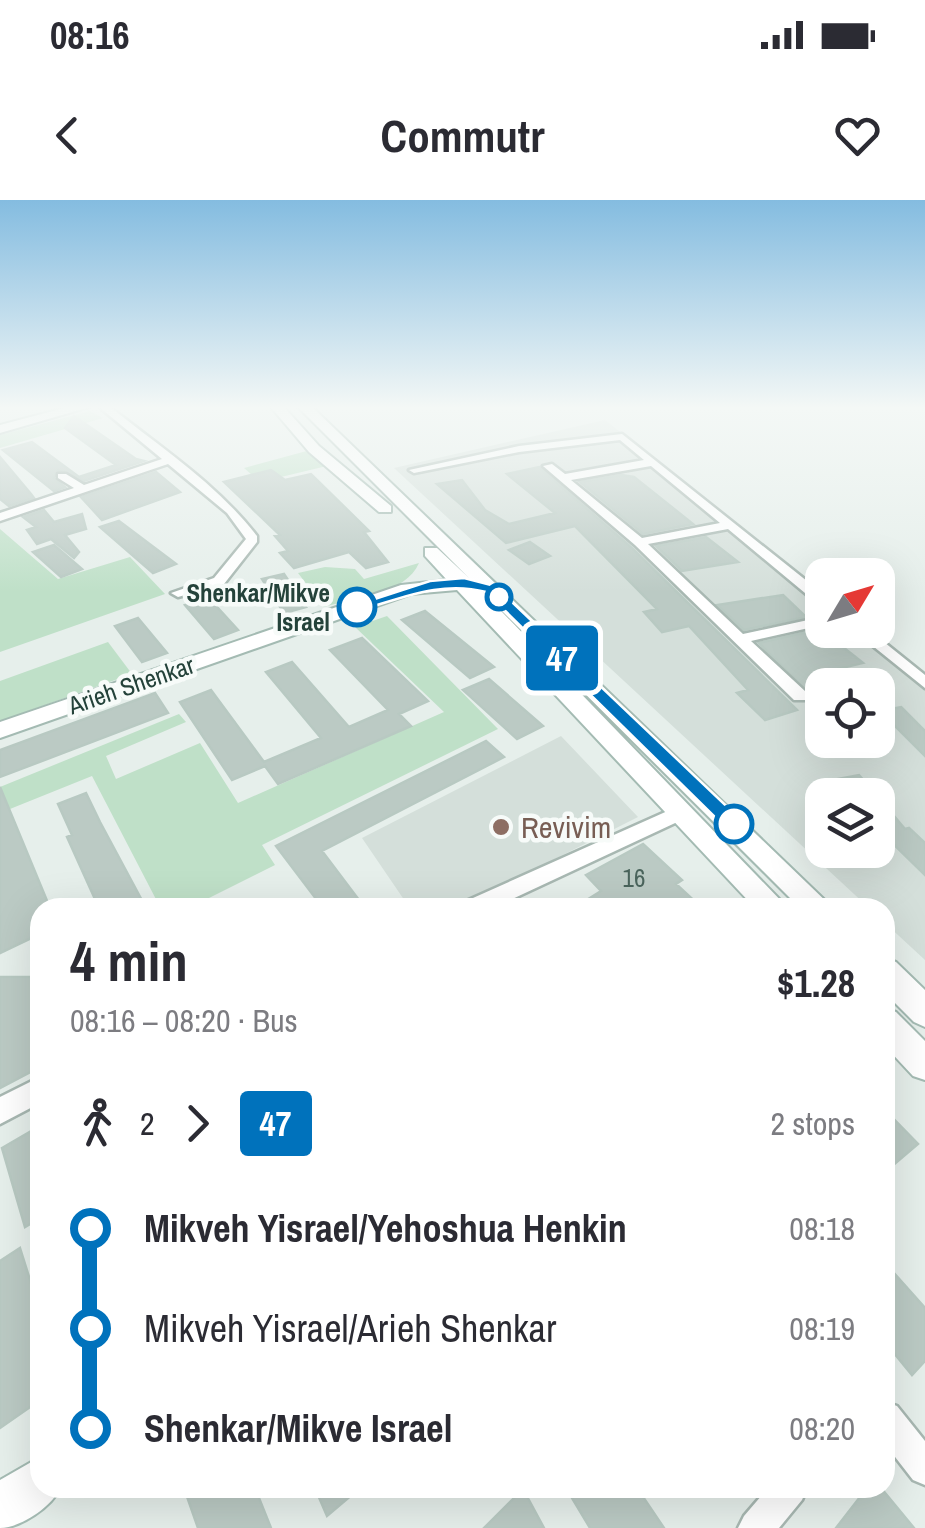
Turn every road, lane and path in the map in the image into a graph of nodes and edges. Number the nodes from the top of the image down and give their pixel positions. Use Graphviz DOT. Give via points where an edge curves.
graph roads {
  1 [pos="143,468"];
  2 [pos="184,468"];
  3 [pos="342,468"];
  4 [pos="353,468"];
  5 [pos="357,468"];
  6 [pos="425,468"];
  7 [pos="550,468"];
  8 [pos="619,468"];
  9 [pos="660,468"];
  10 [pos="414,470"];
  11 [pos="62,476"];
  12 [pos="563,478"];
  13 [pos="83,489"];
  14 [pos="379,493"];
  15 [pos="0,517"];
  16 [pos="731,525"];
  17 [pos="639,542"];
  18 [pos="426,547"];
  19 [pos="456,582"];
  20 [pos="805,586"];
  21 [pos="408,589"];
  22 [pos="491,589"];
  23 [pos="178,594"];
  24 [pos="805,625"];
  25 [pos="739,640"];
  26 [pos="882,648"];
  27 [pos="925,683"];
  28 [pos="800,696"];
  29 [pos="0,730"];
  30 [pos="681,812"];
  31 [pos="789,877"];
  32 [pos="495,898"];
  33 [pos="764,898"];
  34 [pos="789,898"];
  35 [pos="810,898"];
  36 [pos="895,982"];
  37 [pos="925,1012"];
  38 [pos="895,1033"];
  39 [pos="925,1064"];
  40 [pos="30,1094"];
  41 [pos="0,1111"];
  42 [pos="895,1430"];
  43 [pos="925,1468"];
  44 [pos="30,1488"];
  45 [pos="782,1498"];
  46 [pos="0,1510"];
  47 [pos="756,1528"];
  1 -- 13 [label="street"];
  2 -- 23 [label="street" via="232,510 252,539 219,580"];
  3 -- 14 [label="main road"];
  4 -- 14 [label="main road"];
  5 -- 14 [label="main road"];
  6 -- 10 [label="street"];
  7 -- 12 [label="street"];
  8 -- 12 [label="street"];
  9 -- 16 [label="street"];
  11 -- 13 [label="street"];
  12 -- 17 [label="street"];
  13 -- 15 [label="street"];
  14 -- 18 [label="main road"];
  14 -- 22 [label="main road"];
  16 -- 17 [label="street"];
  16 -- 20 [label="street"];
  17 -- 25 [label="street"];
  18 -- 19 [label="main road"];
  18 -- 21 [label="main road" via="427,571"];
  19 -- 21 [label="main road, Arieh Shenkar"];
  19 -- 22 [label="main road, Arieh Shenkar"];
  19 -- 30 [label="main road"];
  21 -- 29 [label="main road, Arieh Shenkar"];
  22 -- 31 [label="main road"];
  24 -- 25 [label="street"];
  25 -- 28 [label="street"];
  26 -- 27 [label="street"];
  30 -- 32 [label="street"];
  30 -- 33 [label="main road"];
  31 -- 34 [label="main road"];
  31 -- 35 [label="main road"];
  36 -- 37 [label="main road"];
  38 -- 39 [label="main road"];
  40 -- 41 [label="street"];
  42 -- 43 [label="street"];
  44 -- 46 [label="main road"];
  45 -- 47 [label="street"];
}
